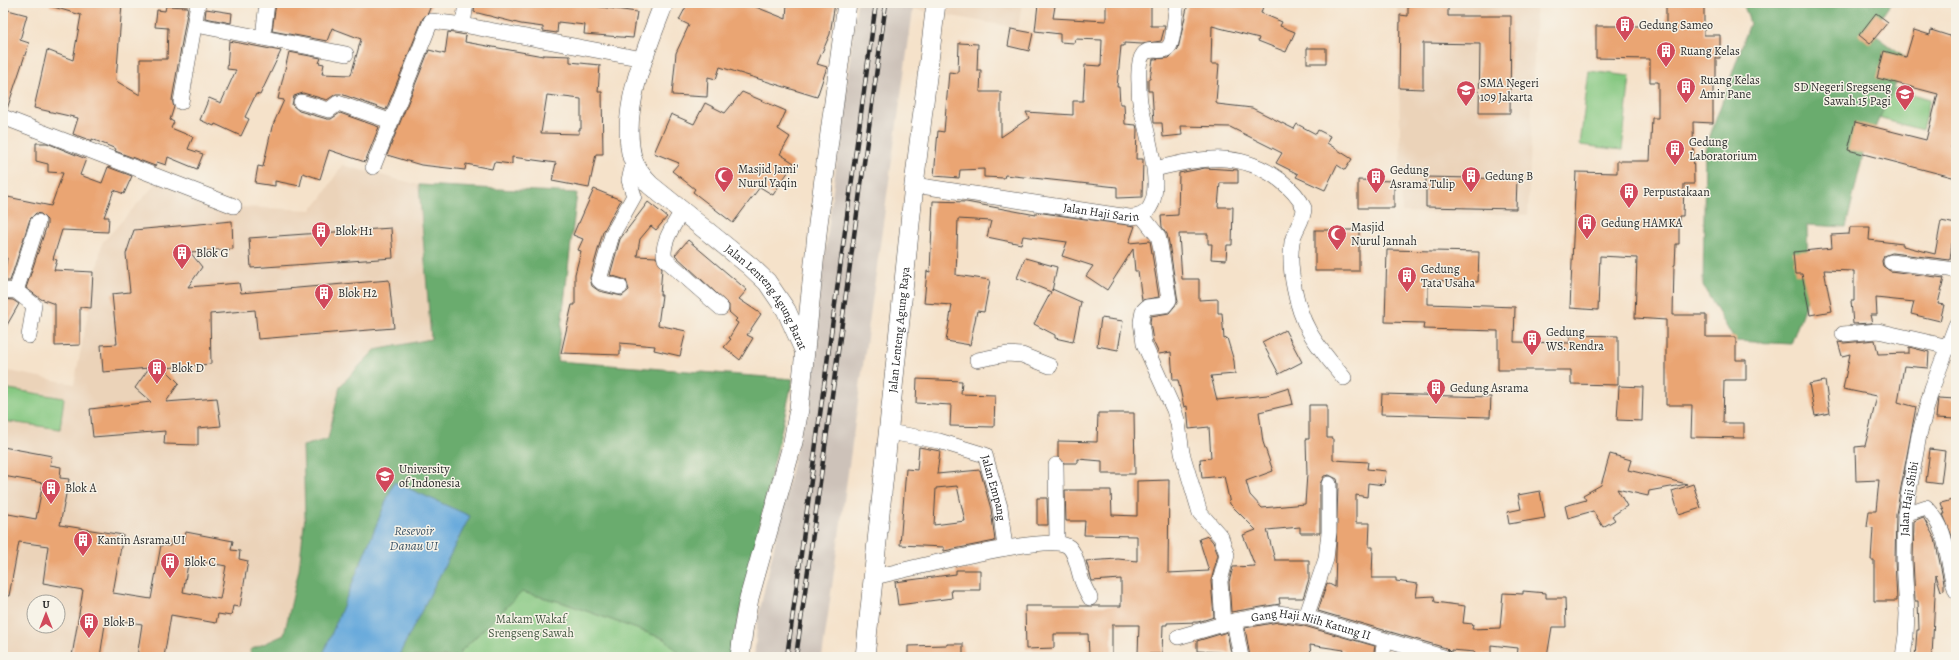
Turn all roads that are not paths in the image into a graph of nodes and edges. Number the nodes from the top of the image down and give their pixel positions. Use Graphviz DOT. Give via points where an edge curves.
graph roads {
  1 [pos="198,3"];
  2 [pos="267,3"];
  3 [pos="466,3"];
  4 [pos="664,3"];
  5 [pos="847,3"];
  6 [pos="936,3"];
  7 [pos="1177,3"];
  8 [pos="196,25"];
  9 [pos="464,25"];
  10 [pos="264,28"];
  11 [pos="346,54"];
  12 [pos="643,59"];
  13 [pos="181,102"];
  14 [pos="301,102"];
  15 [pos="3,117"];
  16 [pos="390,121"];
  17 [pos="634,161"];
  18 [pos="373,167"];
  19 [pos="1155,170"];
  20 [pos="914,185"];
  21 [pos="234,206"];
  22 [pos="682,211"];
  23 [pos="1142,216"];
  24 [pos="38,222"];
  25 [pos="1891,262"];
  26 [pos="1956,270"];
  27 [pos="620,287"];
  28 [pos="10,290"];
  29 [pos="721,308"];
  30 [pos="1956,325"];
  31 [pos="1843,334"];
  32 [pos="29,336"];
  33 [pos="1949,347"];
  34 [pos="806,354"];
  35 [pos="977,360"];
  36 [pos="1050,366"];
  37 [pos="1344,378"];
  38 [pos="889,432"];
  39 [pos="1056,465"];
  40 [pos="1329,484"];
  41 [pos="1906,514"];
  42 [pos="1057,542"];
  43 [pos="1005,548"];
  44 [pos="874,577"];
  45 [pos="1956,591"];
  46 [pos="1090,598"];
  47 [pos="1306,618"];
  48 [pos="1229,623"];
  49 [pos="1178,637"];
  50 [pos="1385,641"];
  51 [pos="740,657"];
  52 [pos="865,657"];
  53 [pos="1241,657"];
  54 [pos="1382,657"];
  55 [pos="1443,657"];
  56 [pos="1903,657"];
  1 -- 8 [label="street"];
  2 -- 10 [label="street"];
  3 -- 9 [label="street"];
  4 -- 12 [label="main road, Jalan Lenteng Agung Barat"];
  5 -- 34 [label="main road" via="818,224"];
  6 -- 20 [label="main road, Jalan Lenteng Agung Raya"];
  7 -- 19 [label="street, Jalan Haji Sarin" via="1170,45 1165,50 1146,51 1140,58 1140,106"];
  8 -- 11 [label="street"];
  8 -- 13 [label="street"];
  9 -- 12 [label="street"];
  9 -- 16 [label="street" via="431,21 429,23"];
  12 -- 17 [label="main road, Jalan Lenteng Agung Barat" via="629,117 629,138"];
  14 -- 16 [label="street" via="329,110 338,103"];
  15 -- 21 [label="street"];
  16 -- 18 [label="street"];
  17 -- 22 [label="main road, Jalan Lenteng Agung Barat" via="650,185"];
  17 -- 27 [label="street" via="629,180 634,196 612,235 599,280"];
  19 -- 23 [label="street, Jalan Haji Sarin" via="1153,200 1149,211"];
  19 -- 37 [label="street" via="1190,161 1221,158 1239,160 1270,173 1287,186 1304,208 1294,232 1291,250 1294,285 1301,311 1308,331"];
  20 -- 23 [label="street, Jalan Haji Sarin" via="1129,217"];
  20 -- 38 [label="main road, Jalan Lenteng Agung Raya"];
  22 -- 29 [label="street" via="664,245 665,259"];
  22 -- 34 [label="main road, Jalan Lenteng Agung Barat" via="767,282 786,310"];
  23 -- 48 [label="street" via="1158,236 1169,300 1165,305 1147,307 1143,311 1141,322 1144,344 1174,410 1182,453 1200,513 1225,545 1227,555 1220,581"];
  24 -- 28 [label="street"];
  25 -- 26 [label="street"];
  28 -- 32 [label="street" via="34,305"];
  30 -- 33 [label="street, Jalan Haji Shibi"];
  31 -- 33 [label="street" via="1878,331"];
  33 -- 41 [label="street, Jalan Haji Shibi" via="1932,388 1919,435"];
  34 -- 51 [label="main road, Jalan Lenteng Agung Barat" via="792,442 749,598"];
  35 -- 36 [label="street" via="1007,354 1022,356"];
  38 -- 43 [label="street, Jalan Empang" via="945,442 985,455 1000,507"];
  38 -- 44 [label="main road, Jalan Lenteng Agung Raya"];
  39 -- 42 [label="street"];
  40 -- 47 [label="street" via="1326,559"];
  41 -- 45 [label="street" via="1926,507 1935,516 1947,546"];
  41 -- 56 [label="street, Jalan Haji Shibi" via="1904,560 1907,614"];
  42 -- 43 [label="street"];
  42 -- 46 [label="street" via="1068,546 1073,552"];
  43 -- 44 [label="street"];
  44 -- 52 [label="main road, Jalan Lenteng Agung Raya"];
  47 -- 48 [label="street, Gang Haji Niih Katung II" via="1278,613"];
  47 -- 50 [label="street, Gang Haji Niih Katung II"];
  48 -- 49 [label="street, Gang Haji Niih Katung II"];
  48 -- 53 [label="street"];
  50 -- 54 [label="street"];
  50 -- 55 [label="street, Gang Haji Niih Katung II"];
}
